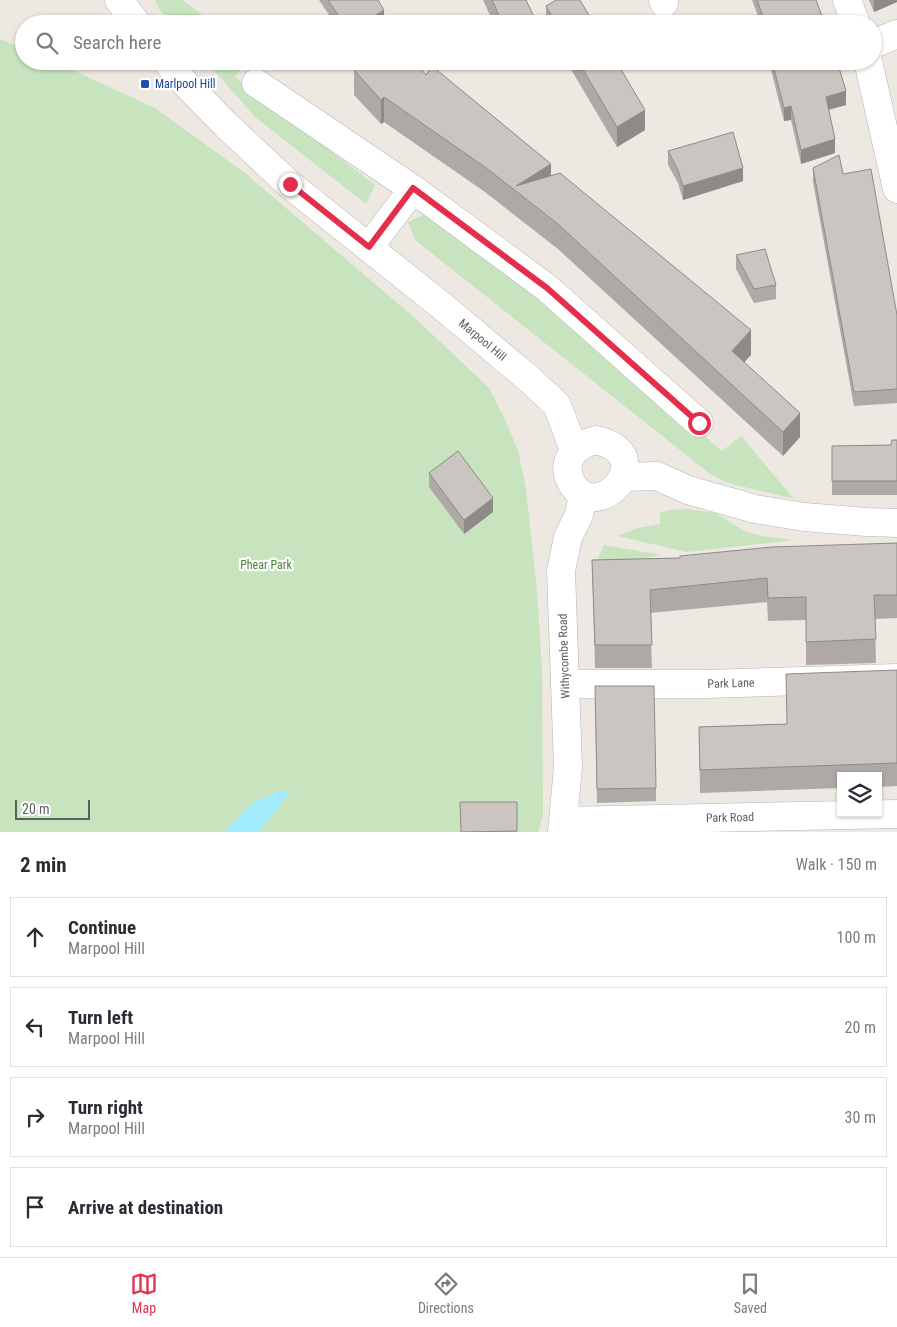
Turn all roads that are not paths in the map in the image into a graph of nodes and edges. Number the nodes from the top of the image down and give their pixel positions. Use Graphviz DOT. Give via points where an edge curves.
graph roads {
  1 [pos="119,0"];
  2 [pos="847,0"];
  3 [pos="130,15"];
  4 [pos="853,15"];
  5 [pos="897,34"];
  6 [pos="882,40"];
  7 [pos="174,70"];
  8 [pos="870,70"];
  9 [pos="256,83"];
  10 [pos="413,188"];
  11 [pos="897,189"];
  12 [pos="369,247"];
  13 [pos="699,423"];
  14 [pos="574,450"];
  15 [pos="623,477"];
  16 [pos="583,495"];
  17 [pos="897,523"];
  18 [pos="897,678"];
  19 [pos="565,684"];
  20 [pos="897,814"];
  21 [pos="563,826"];
  1 -- 3 [label="street"];
  2 -- 4 [label="street"];
  5 -- 6 [label="street"];
  7 -- 12 [label="street, Marpool Hill" via="226,125 290,184"];
  8 -- 11 [label="street"];
  9 -- 10 [label="street"];
  10 -- 12 [label="street"];
  10 -- 13 [label="street" via="547,288"];
  12 -- 14 [label="street, Marpool Hill" via="557,405"];
  14 -- 15 [label="street" via="583,443 596,440 610,443 623,458"];
  14 -- 16 [label="street" via="568,471"];
  15 -- 16 [label="street" via="608,494"];
  15 -- 17 [label="street" via="657,476 688,490 794,516"];
  16 -- 19 [label="street, Withycombe Road" via="579,515 568,537 562,571"];
  18 -- 19 [label="street, Park Lane" via="707,684"];
  19 -- 21 [label="street, Withycombe Road" via="568,767"];
  20 -- 21 [label="street, Park Road"];
}
